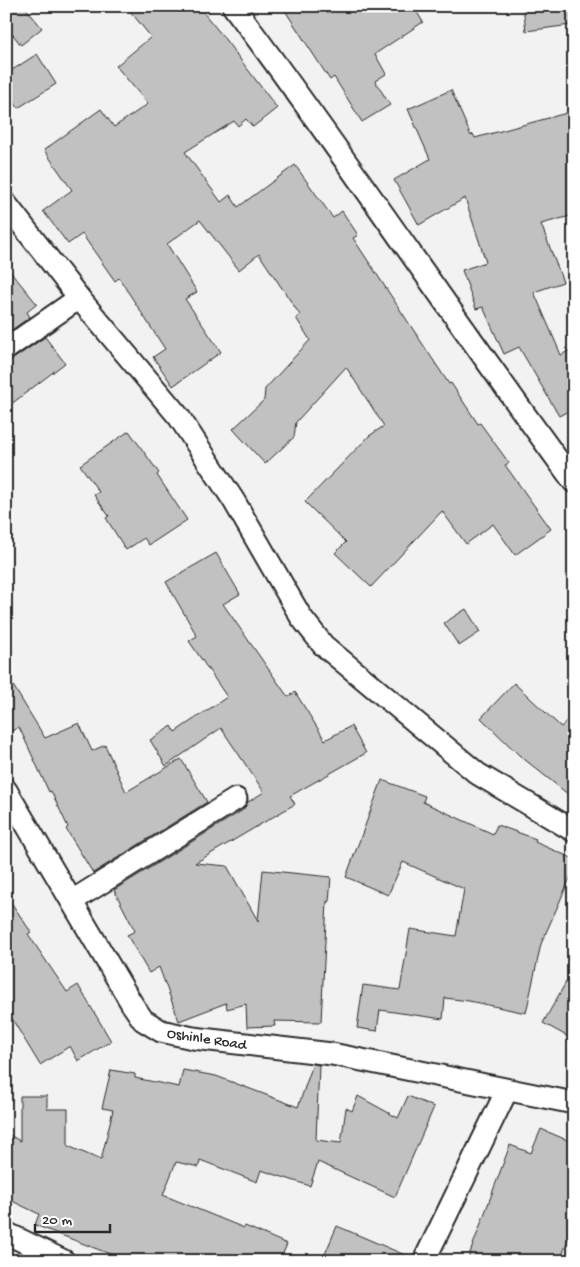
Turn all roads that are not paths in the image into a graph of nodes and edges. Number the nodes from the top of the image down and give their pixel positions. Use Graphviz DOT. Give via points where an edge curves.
graph roads {
  1 [pos="233,6"];
  2 [pos="6,204"];
  3 [pos="79,298"];
  4 [pos="6,349"];
  5 [pos="574,482"];
  6 [pos="6,790"];
  7 [pos="236,799"];
  8 [pos="574,831"];
  9 [pos="72,901"];
  10 [pos="507,1090"];
  11 [pos="574,1103"];
  12 [pos="6,1233"];
  13 [pos="64,1261"];
  14 [pos="424,1261"];
  1 -- 5 [label="street"];
  2 -- 3 [label="street"];
  3 -- 4 [label="street"];
  3 -- 8 [label="street" via="179,418 234,500 301,617 323,645 478,774"];
  6 -- 9 [label="street, Oshinle Road"];
  7 -- 9 [label="street"];
  9 -- 10 [label="street, Oshinle Road" via="143,1020 162,1031 193,1038 332,1054"];
  10 -- 11 [label="street, Oshinle Road"];
  10 -- 14 [label="street"];
  12 -- 13 [label="street"];
}
